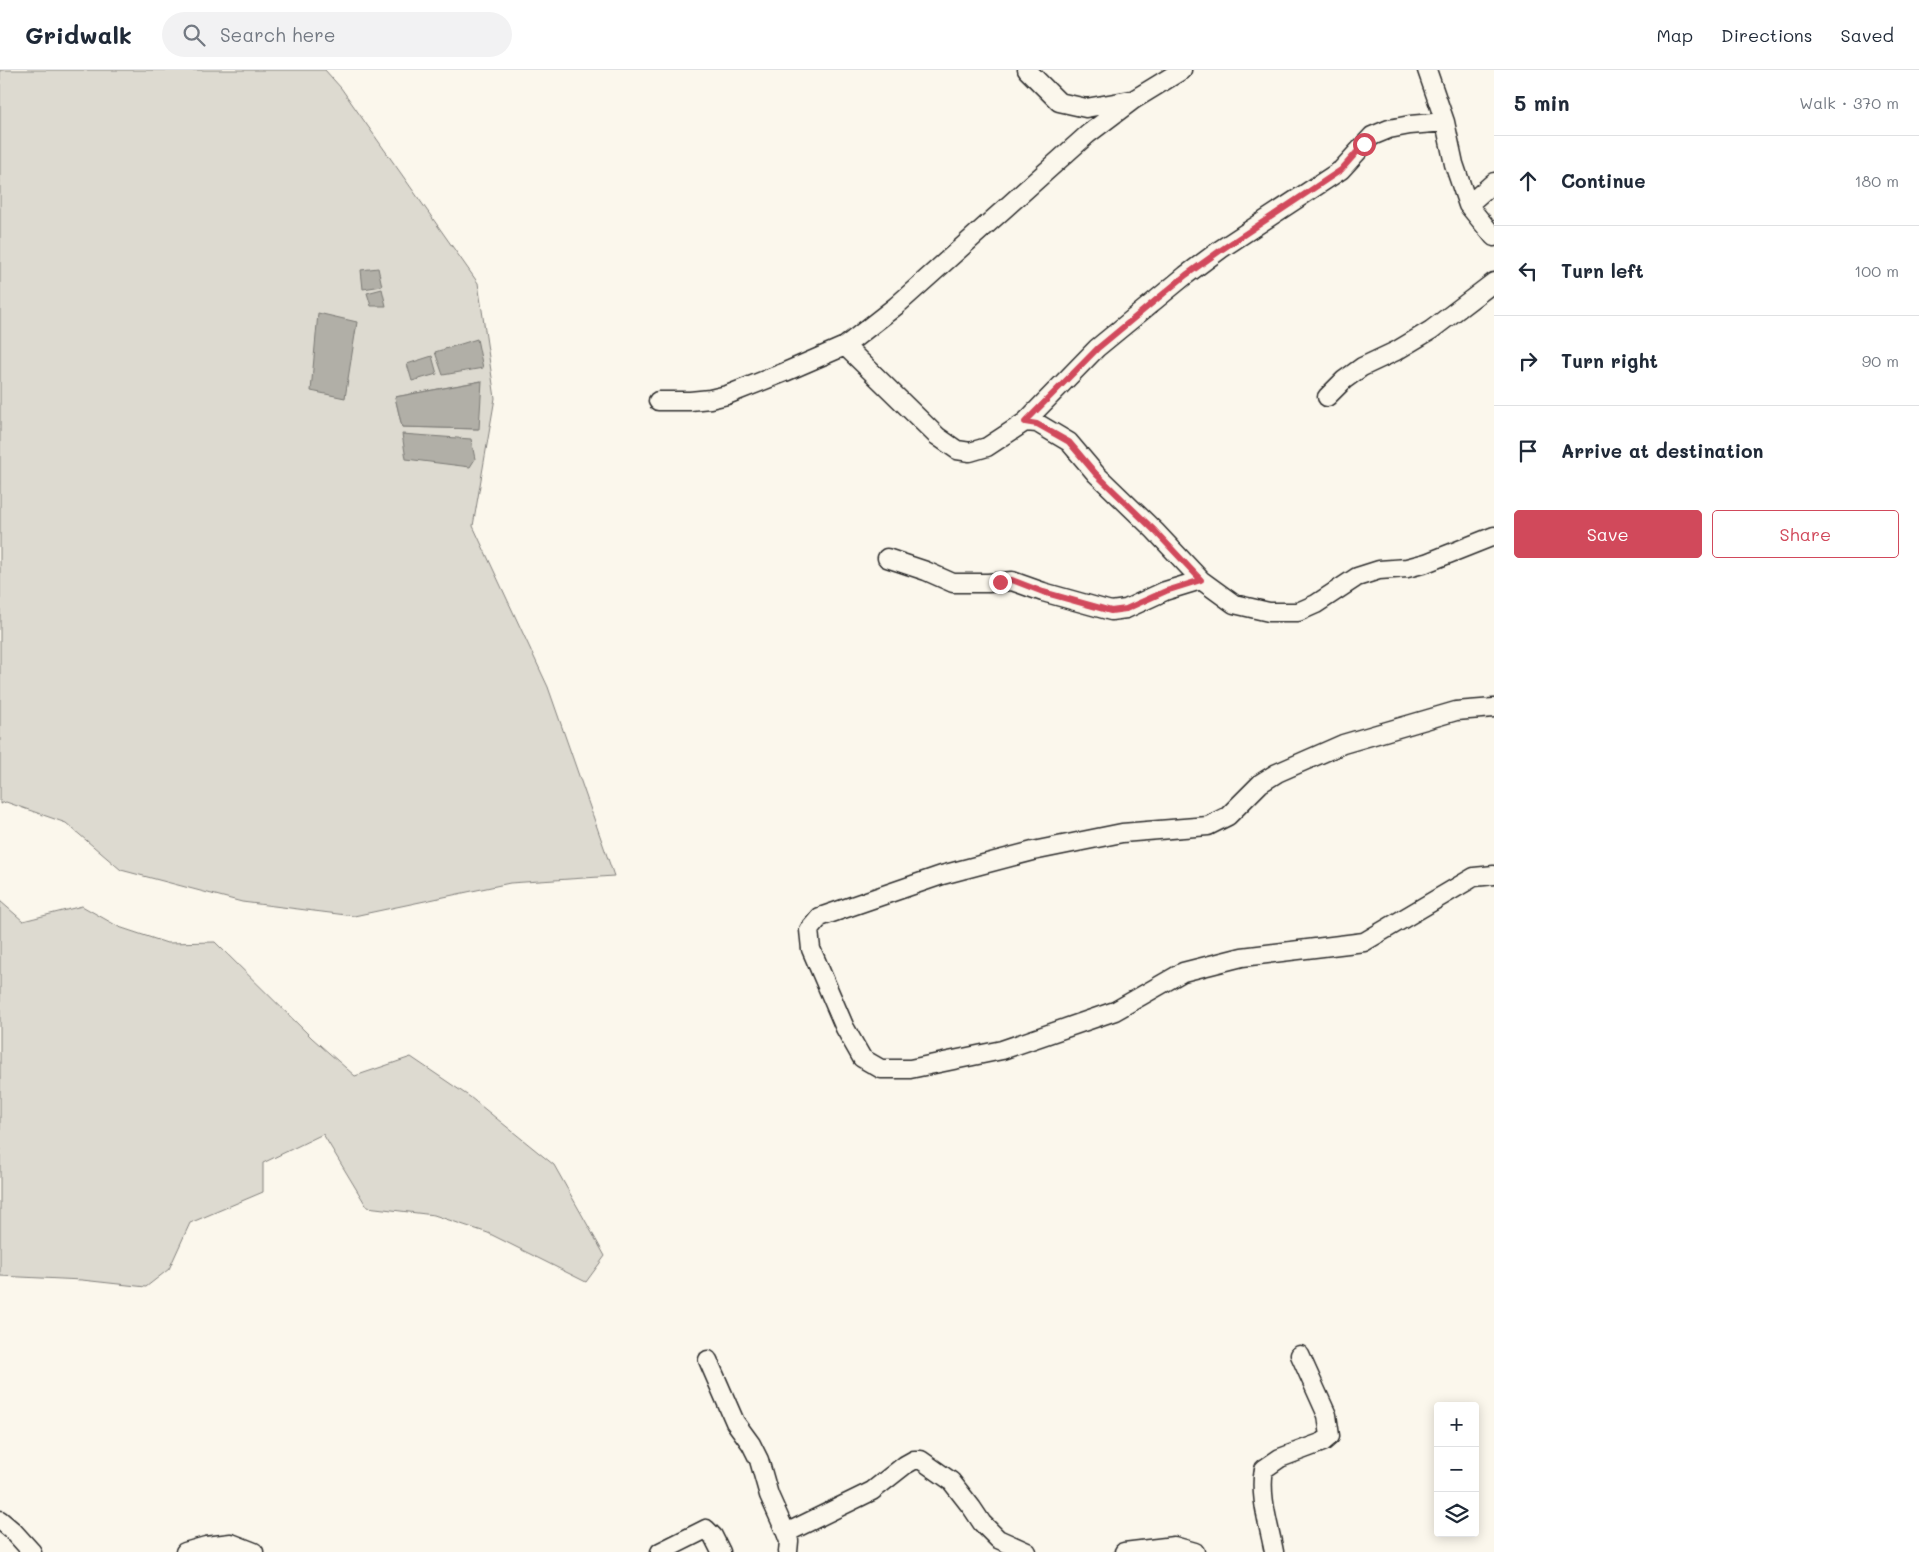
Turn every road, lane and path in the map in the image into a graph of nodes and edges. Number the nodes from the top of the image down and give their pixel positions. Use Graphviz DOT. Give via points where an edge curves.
graph roads {
  1 [pos="1027,70"];
  2 [pos="1182,70"];
  3 [pos="1427,70"];
  4 [pos="1134,100"];
  5 [pos="1445,122"];
  6 [pos="1494,182"];
  7 [pos="1468,205"];
  8 [pos="1494,237"];
  9 [pos="1494,282"];
  10 [pos="845,346"];
  11 [pos="1327,397"];
  12 [pos="658,400"];
  13 [pos="1025,422"];
  14 [pos="1494,536"];
  15 [pos="888,558"];
  16 [pos="1201,580"];
  17 [pos="1494,708"];
  18 [pos="1494,875"];
  19 [pos="1300,1355"];
  20 [pos="708,1360"];
  21 [pos="0,1520"];
  22 [pos="786,1533"];
  23 [pos="32,1552"];
  24 [pos="185,1552"];
  25 [pos="254,1552"];
  26 [pos="660,1552"];
  27 [pos="721,1552"];
  28 [pos="788,1552"];
  29 [pos="1027,1552"];
  30 [pos="1124,1552"];
  31 [pos="1195,1552"];
  32 [pos="1274,1552"];
  1 -- 4 [label="street" via="1058,102 1086,108"];
  2 -- 4 [label="street"];
  3 -- 5 [label="street"];
  4 -- 10 [label="street" via="1088,134 896,306"];
  5 -- 7 [label="street" via="1454,164"];
  5 -- 13 [label="street" via="1389,129 1372,136 1341,170 1186,275 1105,342"];
  6 -- 7 [label="street"];
  7 -- 8 [label="street"];
  9 -- 11 [label="street" via="1430,330 1362,367"];
  10 -- 12 [label="street" via="727,395 690,401"];
  10 -- 13 [label="street" via="937,436 957,450 970,452 987,447"];
  13 -- 16 [label="street" via="1037,424 1069,442 1096,474"];
  14 -- 16 [label="street" via="1426,563 1357,577 1298,612 1269,612 1234,604"];
  15 -- 16 [label="street" via="954,583 1012,580 1111,611 1126,609"];
  17 -- 18 [label="street" via="1456,711 1343,744 1277,773 1261,783 1228,816 1208,826 1114,834 1033,851 942,875 820,917 809,930 811,949 845,1028 862,1058 881,1069 910,1069 1002,1050 1115,1012 1182,972 1242,957 1364,942 1474,877"];
  19 -- 32 [label="street" via="1327,1415 1330,1436 1323,1442 1280,1458 1264,1469 1264,1502"];
  20 -- 22 [label="street" via="735,1422 759,1460"];
  21 -- 23 [label="street"];
  22 -- 28 [label="street"];
  22 -- 29 [label="street" via="872,1492 914,1460 921,1460 951,1481 982,1524 998,1539"];
  24 -- 25 [label="street" via="230,1543"];
  26 -- 27 [label="street" via="706,1529"];
  30 -- 31 [label="street" via="1174,1546"];
}
